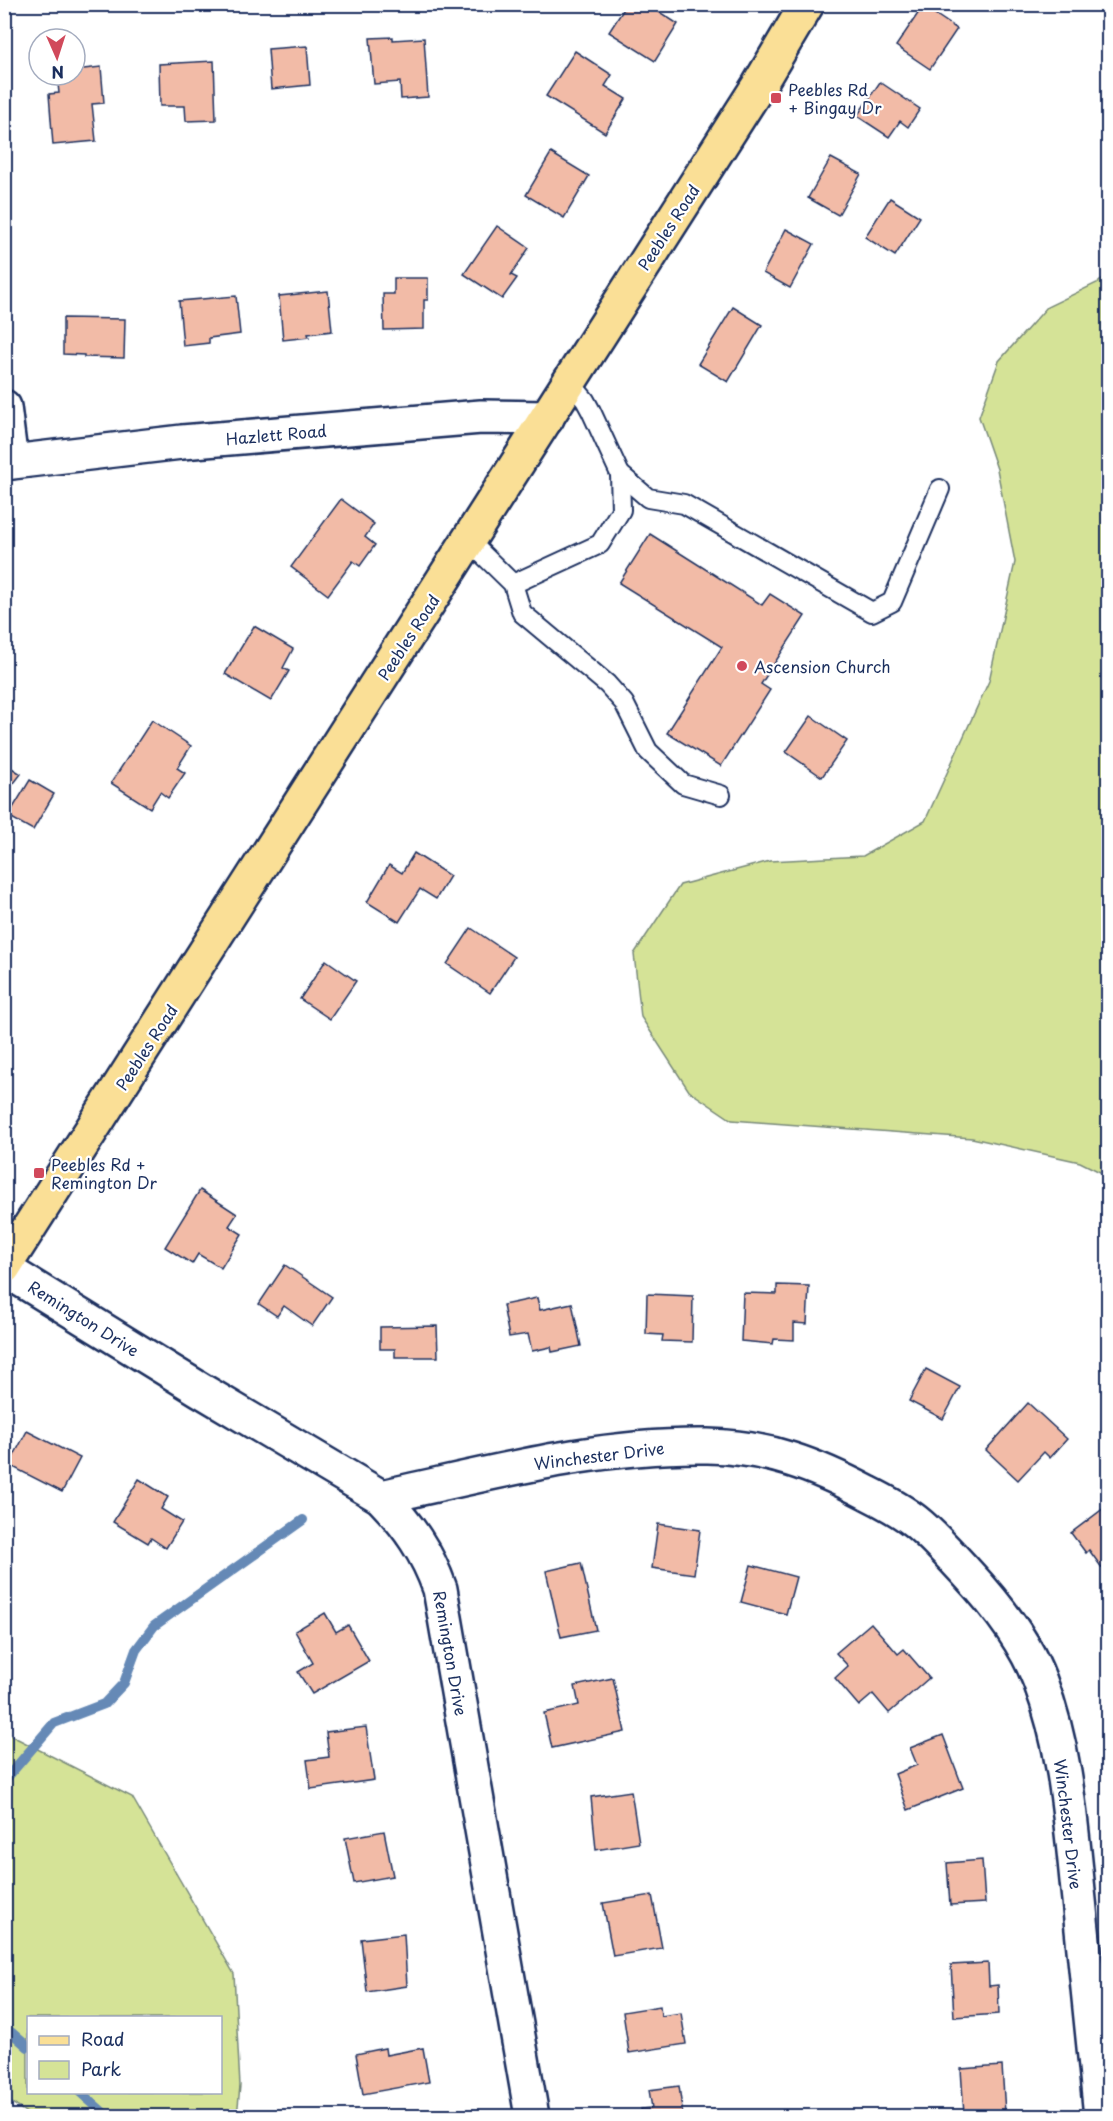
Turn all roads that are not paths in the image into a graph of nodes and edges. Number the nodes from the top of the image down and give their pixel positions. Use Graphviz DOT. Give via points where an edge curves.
graph roads {
  1 [pos="807,4"];
  2 [pos="569,381"];
  3 [pos="4,407"];
  4 [pos="547,418"];
  5 [pos="8,463"];
  6 [pos="620,474"];
  7 [pos="940,489"];
  8 [pos="469,542"];
  9 [pos="513,584"];
  10 [pos="721,795"];
  11 [pos="4,1268"];
  12 [pos="381,1497"];
  13 [pos="532,2116"];
  14 [pos="1101,2116"];
  1 -- 2 [label="main road, Peebles Road"];
  2 -- 4 [label="main road, Peebles Road"];
  2 -- 6 [label="lane" via="591,411"];
  3 -- 5 [label="street"];
  4 -- 5 [label="street, Hazlett Road" via="481,417 182,442"];
  4 -- 8 [label="main road, Peebles Road"];
  6 -- 7 [label="lane" via="648,498 684,504 872,612 892,602"];
  6 -- 9 [label="lane" via="621,510 600,544"];
  8 -- 9 [label="lane"];
  8 -- 11 [label="main road, Peebles Road"];
  9 -- 10 [label="lane" via="522,613 624,703 648,751 683,784"];
  11 -- 12 [label="street, Remington Drive"];
  12 -- 13 [label="street, Remington Drive" via="414,1534 440,1589"];
  12 -- 14 [label="street, Winchester Drive" via="596,1452 711,1446 773,1453 797,1461 861,1490 913,1520 939,1542 985,1593 1024,1651 1047,1703 1067,1780"];
}
